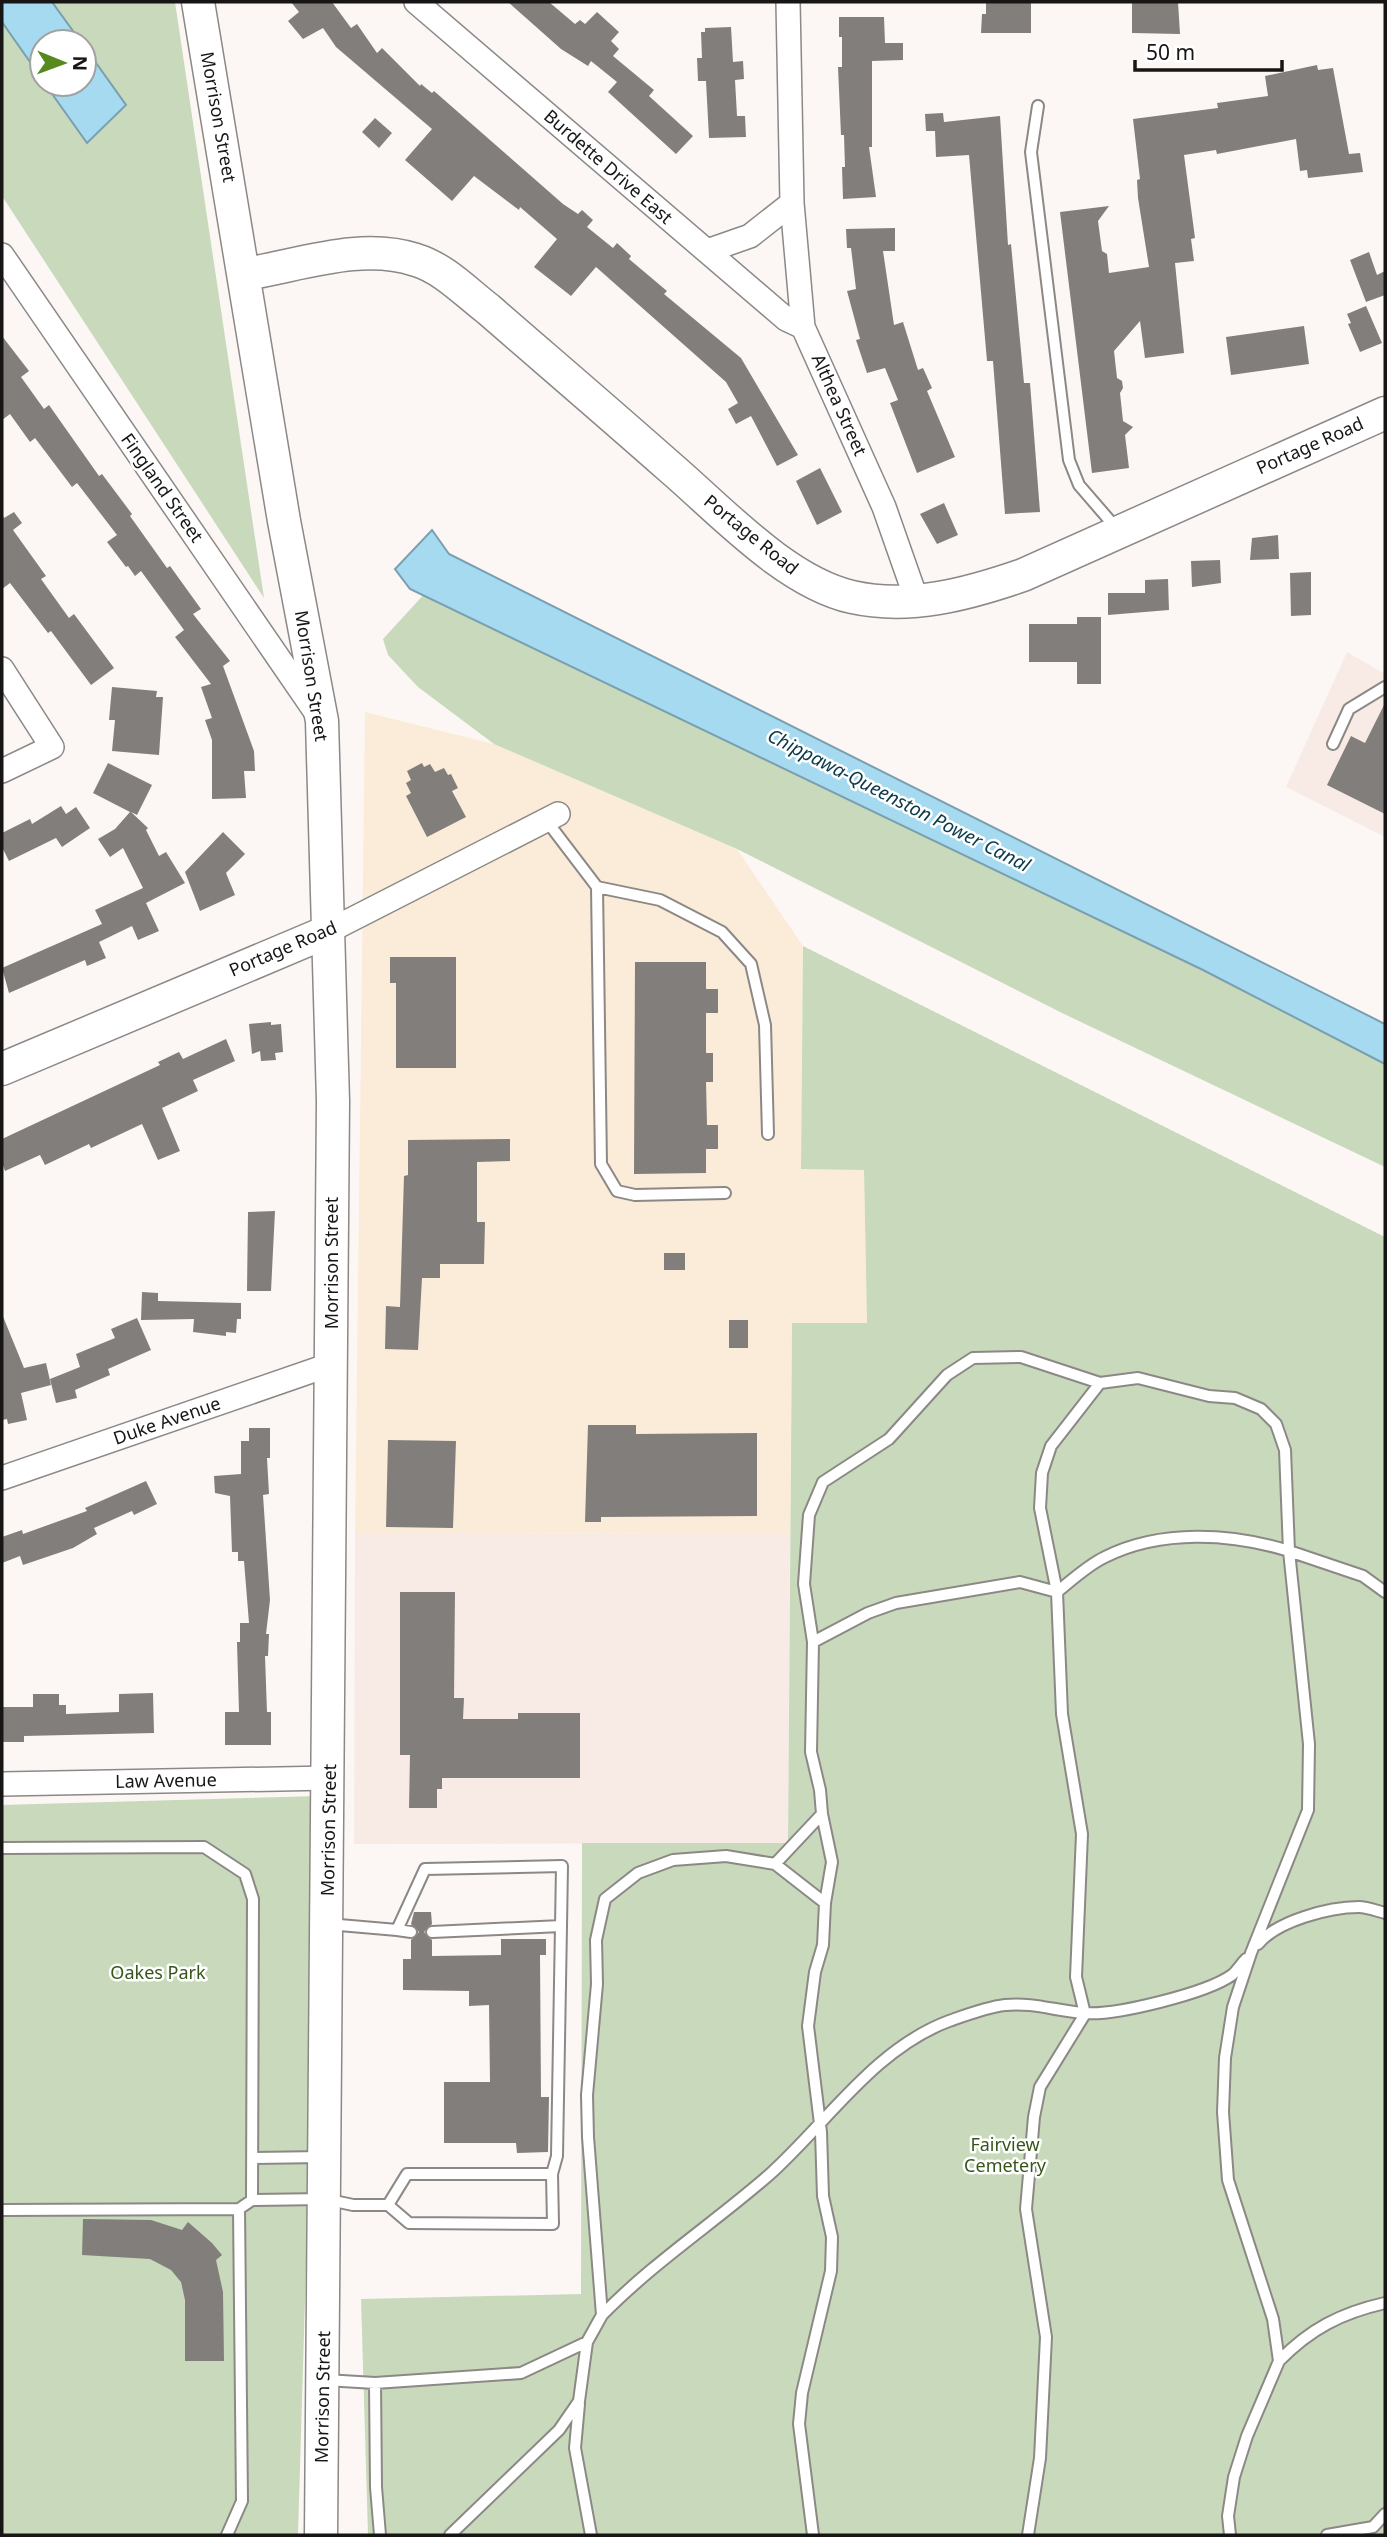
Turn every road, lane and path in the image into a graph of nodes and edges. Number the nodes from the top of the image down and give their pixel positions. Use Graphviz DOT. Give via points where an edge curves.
graph roads {
  1 [pos="198,2"];
  2 [pos="416,2"];
  3 [pos="788,2"];
  4 [pos="1038,106"];
  5 [pos="792,203"];
  6 [pos="707,251"];
  7 [pos="2,255"];
  8 [pos="245,274"];
  9 [pos="803,327"];
  10 [pos="1385,413"];
  11 [pos="1118,531"];
  12 [pos="917,601"];
  13 [pos="2,669"];
  14 [pos="1385,687"];
  15 [pos="322,721"];
  16 [pos="1333,744"];
  17 [pos="2,771"];
  18 [pos="552,817"];
  19 [pos="597,887"];
  20 [pos="329,931"];
  21 [pos="2,1069"];
  22 [pos="768,1134"];
  23 [pos="725,1193"];
  24 [pos="332,1364"];
  25 [pos="1100,1383"];
  26 [pos="2,1478"];
  27 [pos="1289,1551"];
  28 [pos="1057,1592"];
  29 [pos="1385,1592"];
  30 [pos="813,1642"];
  31 [pos="330,1778"];
  32 [pos="2,1784"];
  33 [pos="822,1814"];
  34 [pos="2,1848"];
  35 [pos="775,1864"];
  36 [pos="825,1903"];
  37 [pos="1385,1913"];
  38 [pos="328,1924"];
  39 [pos="561,1926"];
  40 [pos="397,1930"];
  41 [pos="411,1932"];
  42 [pos="432,1932"];
  43 [pos="1251,1952"];
  44 [pos="1085,2014"];
  45 [pos="819,2124"];
  46 [pos="326,2157"];
  47 [pos="252,2158"];
  48 [pos="552,2174"];
  49 [pos="325,2199"];
  50 [pos="252,2200"];
  51 [pos="388,2206"];
  52 [pos="239,2209"];
  53 [pos="2,2210"];
  54 [pos="1385,2302"];
  55 [pos="602,2315"];
  56 [pos="587,2342"];
  57 [pos="1279,2361"];
  58 [pos="323,2380"];
  59 [pos="375,2383"];
  60 [pos="579,2401"];
  61 [pos="1385,2515"];
  62 [pos="227,2535"];
  63 [pos="321,2535"];
  64 [pos="380,2535"];
  65 [pos="450,2535"];
  66 [pos="591,2535"];
  67 [pos="813,2535"];
  68 [pos="1028,2535"];
  69 [pos="1230,2535"];
  70 [pos="1327,2535"];
  1 -- 8 [label="street, Morrison Street"];
  2 -- 6 [label="street, Burdette Drive East"];
  3 -- 5 [label="street, Althea Street"];
  4 -- 11 [label="lane" via="1031,152 1069,460 1079,485"];
  5 -- 6 [label="street" via="750,236"];
  5 -- 9 [label="street, Althea Street"];
  6 -- 9 [label="street, Burdette Drive East" via="786,319"];
  7 -- 15 [label="street, Fingland Street"];
  8 -- 12 [label="street, Portage Road" via="375,251 418,260 479,302 800,576 850,596"];
  8 -- 15 [label="street, Morrison Street"];
  9 -- 12 [label="street, Althea Street" via="884,507"];
  10 -- 11 [label="street, Portage Road"];
  11 -- 12 [label="street, Portage Road" via="980,590"];
  13 -- 17 [label="street" via="51,745"];
  14 -- 16 [label="lane" via="1349,709"];
  15 -- 20 [label="street, Morrison Street"];
  18 -- 19 [label="lane"];
  18 -- 20 [label="street, Portage Road"];
  19 -- 22 [label="lane" via="660,900 722,932 751,964 765,1025"];
  19 -- 23 [label="lane" via="601,1164 617,1191 635,1195"];
  20 -- 21 [label="street, Portage Road"];
  20 -- 24 [label="street, Morrison Street"];
  24 -- 26 [label="street, Duke Avenue"];
  24 -- 31 [label="street, Morrison Street"];
  25 -- 27 [label="lane" via="1138,1378 1235,1398 1261,1409 1276,1424 1285,1450"];
  25 -- 28 [label="lane" via="1051,1446 1042,1473 1040,1508"];
  25 -- 30 [label="lane" via="1021,1357 973,1359 947,1375 888,1438 823,1482 809,1515 805,1552 804,1584"];
  27 -- 28 [label="lane" via="1223,1536 1146,1542 1104,1557"];
  27 -- 29 [label="lane" via="1363,1576"];
  27 -- 43 [label="lane" via="1309,1744 1308,1810"];
  28 -- 30 [label="lane" via="1020,1582 897,1603"];
  28 -- 44 [label="lane" via="1062,1714 1082,1834 1076,1977"];
  30 -- 33 [label="lane" via="811,1752"];
  31 -- 32 [label="street, Law Avenue"];
  31 -- 38 [label="street, Morrison Street"];
  33 -- 35 [label="lane"];
  33 -- 36 [label="lane" via="832,1862"];
  34 -- 47 [label="lane" via="204,1847 245,1874 253,1899"];
  35 -- 36 [label="lane"];
  35 -- 55 [label="lane" via="726,1857 673,1860 638,1873 605,1899 596,1940 597,1984 587,2095"];
  36 -- 45 [label="lane" via="808,2026"];
  37 -- 43 [label="lane" via="1360,1906 1304,1916 1267,1933"];
  38 -- 40 [label="lane"];
  38 -- 46 [label="street, Morrison Street"];
  39 -- 40 [label="lane" via="562,1866 425,1869"];
  39 -- 42 [label="lane"];
  39 -- 48 [label="lane" via="557,2156"];
  40 -- 41 [label="lane"];
  43 -- 44 [label="lane" via="1232,1975 1166,2001"];
  43 -- 57 [label="lane" via="1233,2007 1225,2058 1226,2153 1228,2180 1273,2319"];
  44 -- 45 [label="lane" via="1035,2004 1002,2005 909,2038"];
  44 -- 68 [label="lane" via="1040,2087 1034,2117 1026,2209 1046,2337 1040,2458"];
  45 -- 55 [label="lane" via="770,2174 638,2278"];
  45 -- 67 [label="lane" via="823,2196 832,2237 831,2271 799,2424"];
  46 -- 47 [label="lane"];
  46 -- 49 [label="street, Morrison Street"];
  47 -- 50 [label="lane"];
  48 -- 51 [label="lane" via="407,2174"];
  48 -- 51 [label="lane" via="553,2224 409,2223"];
  49 -- 50 [label="lane"];
  49 -- 51 [label="lane"];
  49 -- 58 [label="street, Morrison Street"];
  50 -- 52 [label="lane"];
  52 -- 53 [label="lane"];
  52 -- 62 [label="lane" via="242,2501"];
  54 -- 57 [label="lane" via="1329,2321 1302,2337"];
  55 -- 56 [label="lane"];
  56 -- 59 [label="lane" via="521,2372"];
  56 -- 60 [label="lane"];
  57 -- 69 [label="lane" via="1234,2477"];
  58 -- 59 [label="lane"];
  58 -- 63 [label="street, Morrison Street"];
  59 -- 64 [label="lane"];
  60 -- 65 [label="lane" via="559,2430"];
  60 -- 66 [label="lane" via="575,2448"];
  61 -- 70 [label="lane" via="1373,2527"];
}
